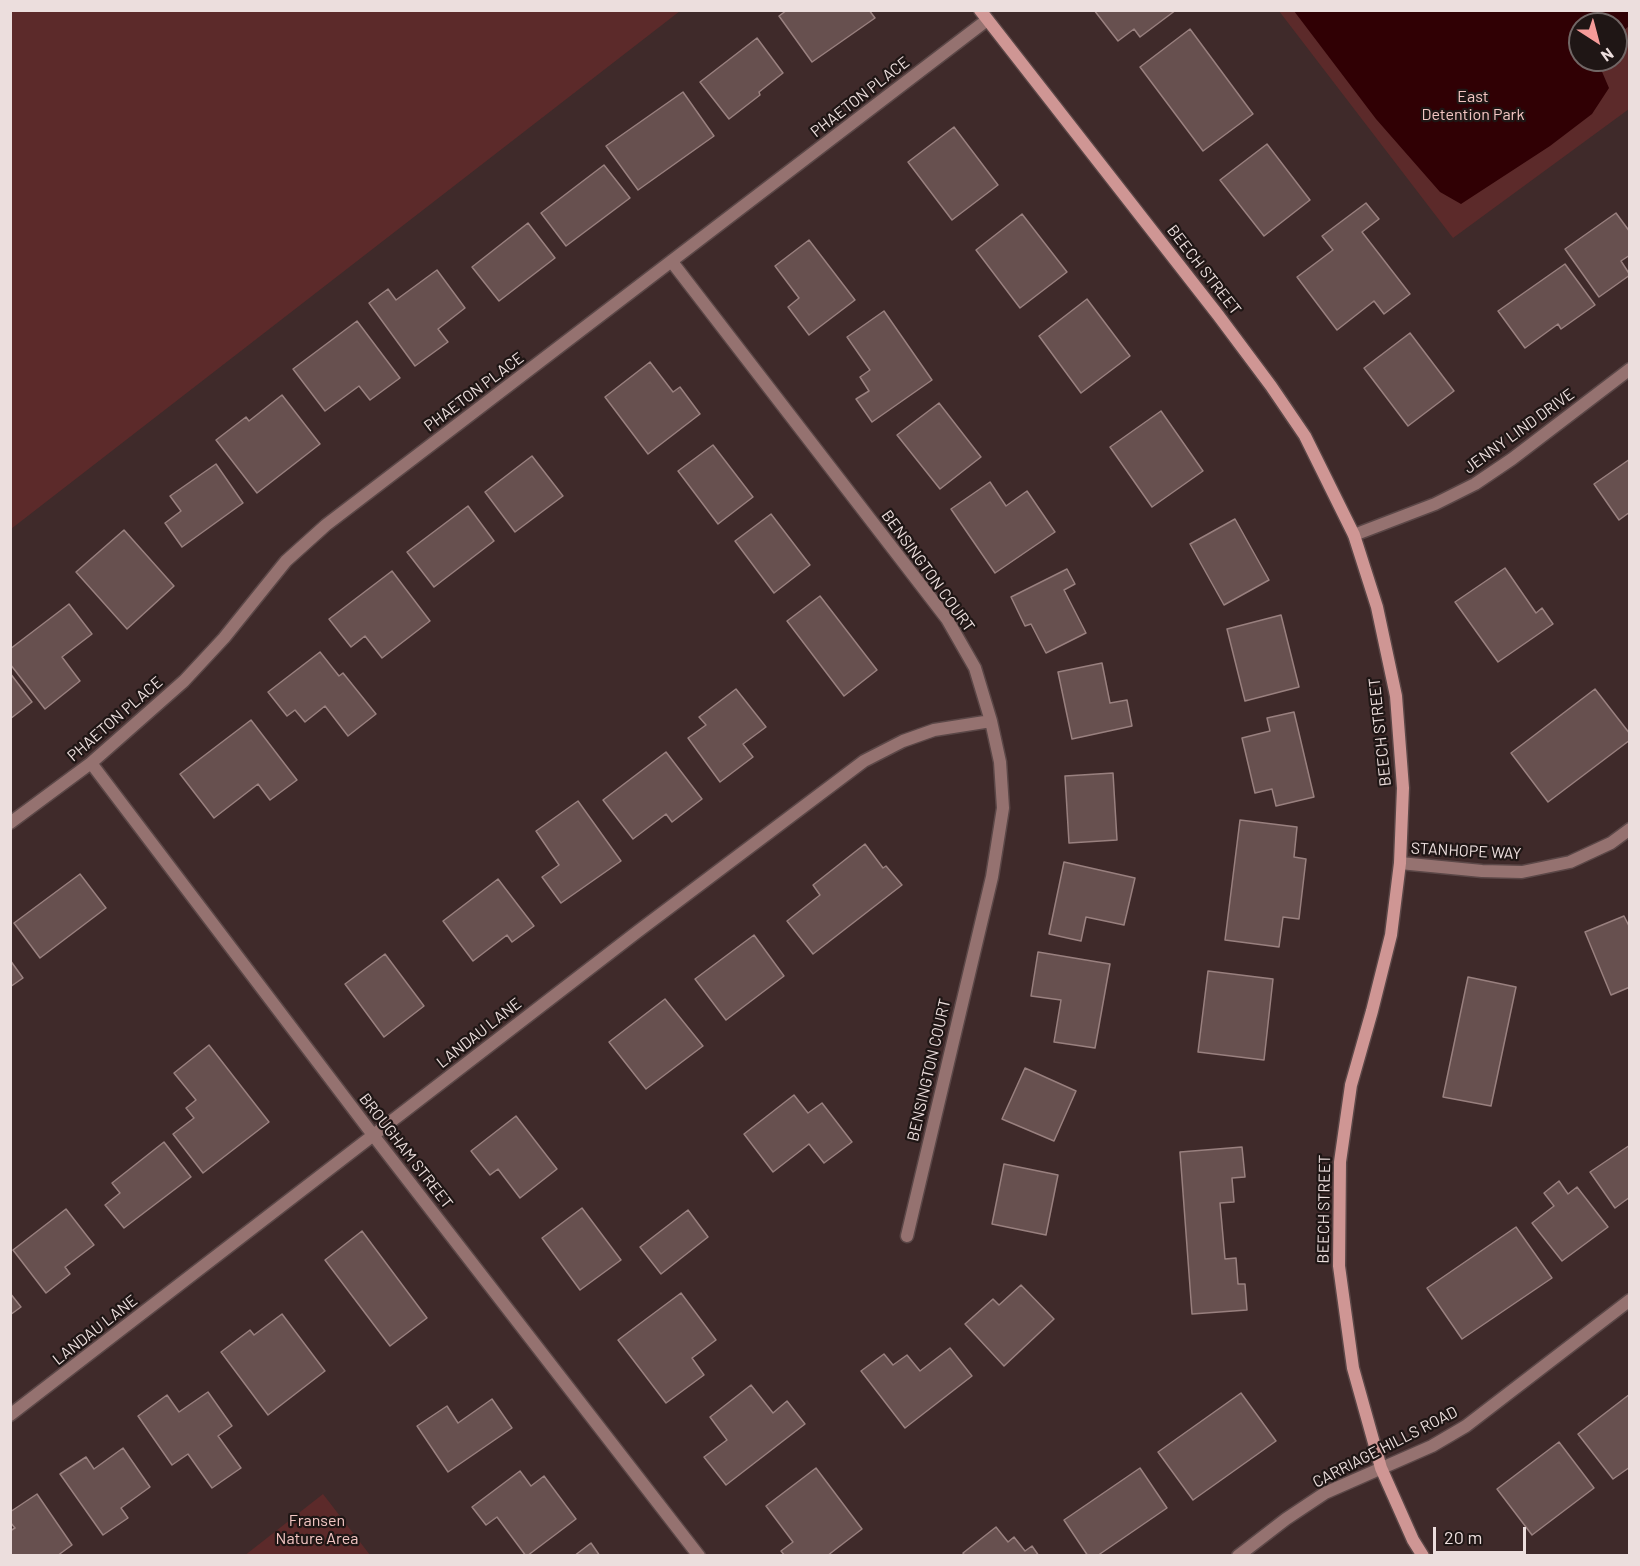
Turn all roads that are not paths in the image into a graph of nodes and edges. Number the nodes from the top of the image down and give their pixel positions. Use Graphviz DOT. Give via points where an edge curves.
graph roads {
  1 [pos="984,15"];
  2 [pos="672,262"];
  3 [pos="1629,369"];
  4 [pos="1354,535"];
  5 [pos="991,721"];
  6 [pos="91,763"];
  7 [pos="10,824"];
  8 [pos="1629,829"];
  9 [pos="1400,863"];
  10 [pos="373,1135"];
  11 [pos="907,1236"];
  12 [pos="1629,1300"];
  13 [pos="10,1415"];
  14 [pos="1381,1468"];
  15 [pos="699,1556"];
  16 [pos="1238,1556"];
  17 [pos="1423,1556"];
  1 -- 2 [label="street, PHAETON PLACE"];
  1 -- 4 [label="street, BEECH STREET" via="1271,386 1305,436"];
  2 -- 5 [label="street, BENSINGTON COURT" via="947,620 975,668"];
  2 -- 6 [label="street, PHAETON PLACE" via="326,525 286,561 184,681"];
  3 -- 4 [label="street, JENNY LIND DRIVE" via="1475,484"];
  4 -- 9 [label="street, BEECH STREET" via="1377,607 1396,696 1403,788"];
  5 -- 10 [label="street, LANDAU LANE" via="934,730 864,760"];
  5 -- 11 [label="street, BENSINGTON COURT" via="1004,808 993,877"];
  6 -- 7 [label="street, PHAETON PLACE"];
  6 -- 10 [label="street, BROUGHAM STREET"];
  8 -- 9 [label="street, STANHOPE WAY" via="1611,843 1570,862 1522,872"];
  9 -- 14 [label="street, BEECH STREET" via="1390,935 1351,1085 1340,1162 1339,1266 1353,1368"];
  10 -- 13 [label="street, LANDAU LANE"];
  10 -- 15 [label="street, BROUGHAM STREET"];
  12 -- 14 [label="street, CARRIAGE HILLS ROAD" via="1466,1426"];
  14 -- 16 [label="street, CARRIAGE HILLS ROAD" via="1325,1494"];
  14 -- 17 [label="street, BEECH STREET"];
}
